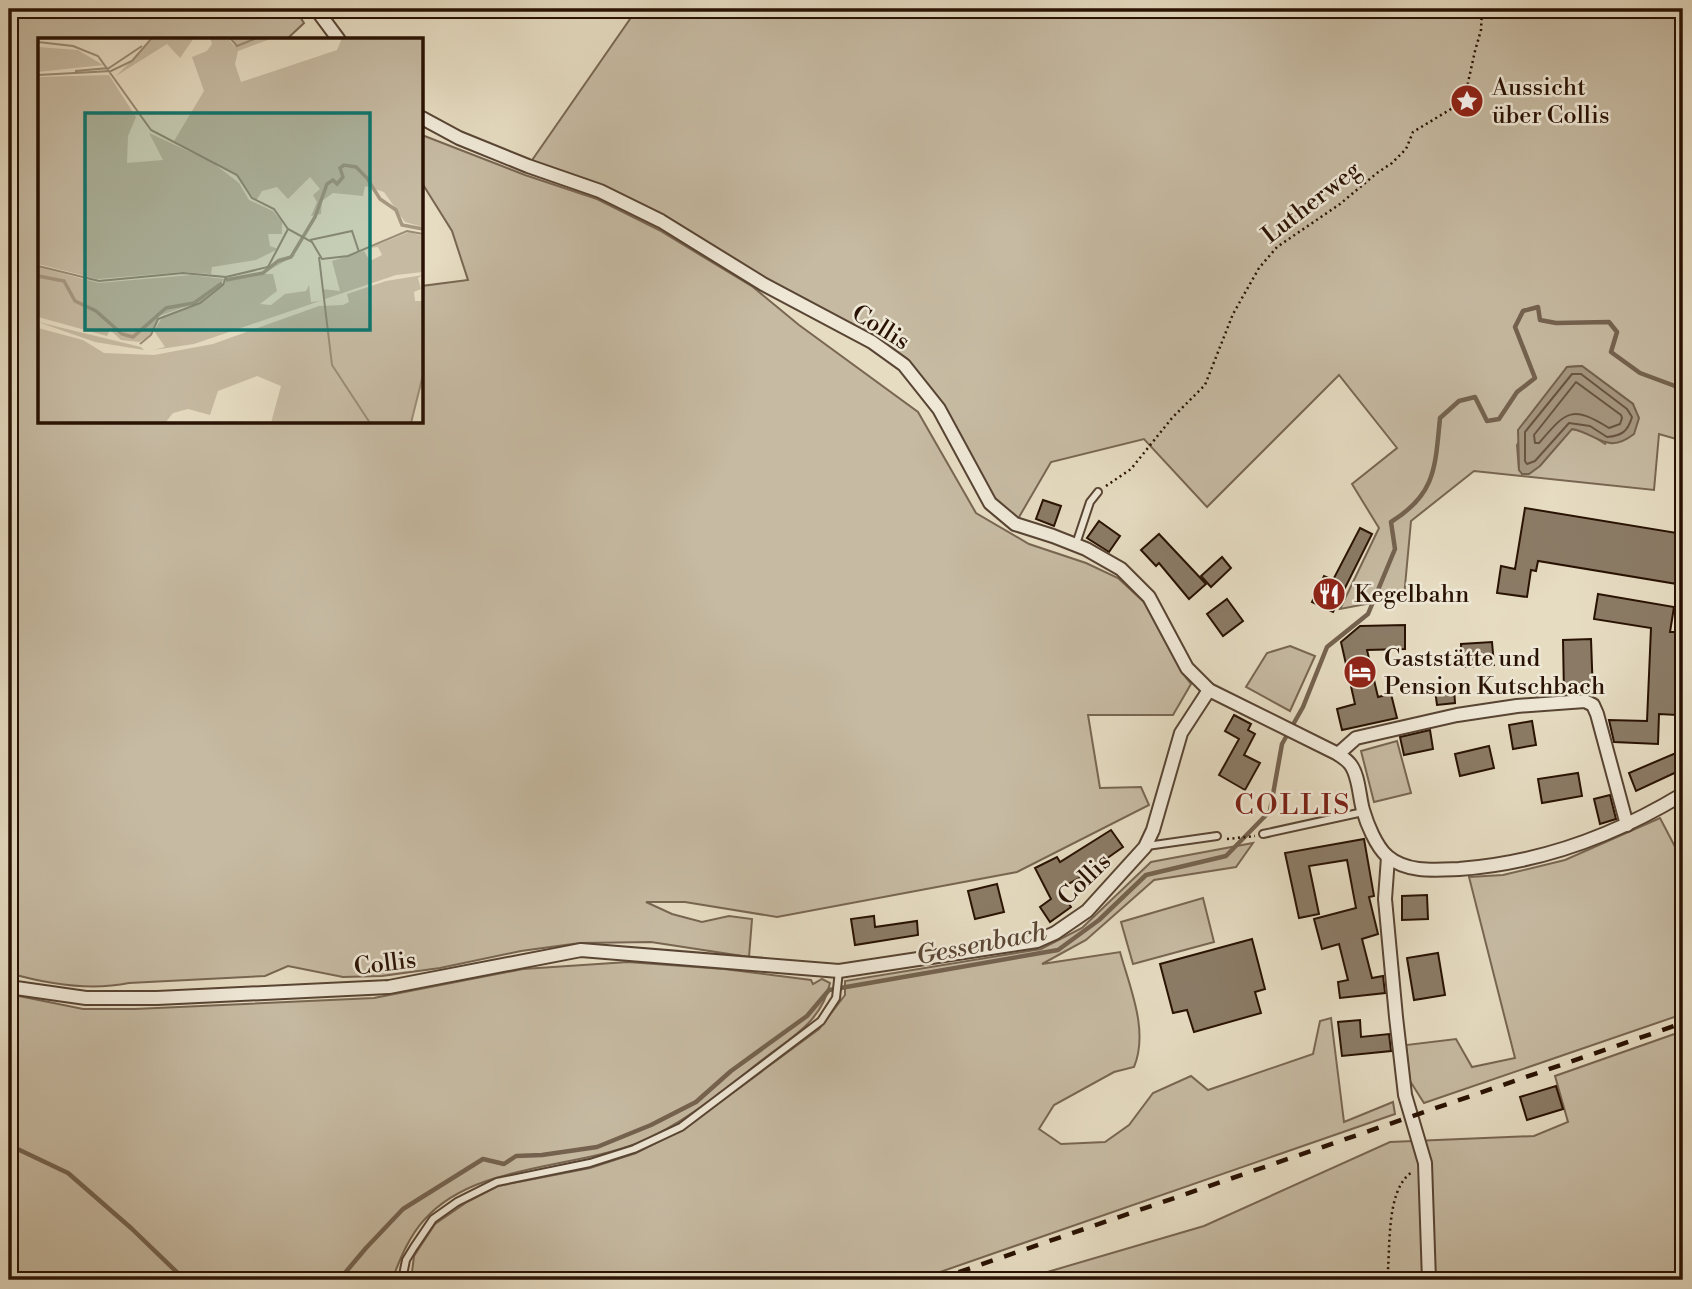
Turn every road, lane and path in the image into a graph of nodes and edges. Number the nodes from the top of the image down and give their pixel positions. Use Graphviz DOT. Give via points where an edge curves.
graph roads {
  1 [pos="316,9"];
  2 [pos="1482,9"];
  3 [pos="338,38"];
  4 [pos="424,119"];
  5 [pos="1098,492"];
  6 [pos="1075,545"];
  7 [pos="1209,691"];
  8 [pos="1338,754"];
  9 [pos="1683,794"];
  10 [pos="1363,812"];
  11 [pos="1627,825"];
  12 [pos="1263,834"];
  13 [pos="1217,836"];
  14 [pos="1255,836"];
  15 [pos="1230,840"];
  16 [pos="1145,847"];
  17 [pos="1388,857"];
  18 [pos="839,976"];
  19 [pos="9,987"];
  20 [pos="1425,1163"];
  21 [pos="402,1280"];
  22 [pos="1387,1280"];
  23 [pos="1429,1280"];
  1 -- 3 [label="street"];
  2 -- 5 [label="path, Lutherweg" via="1465,96 1413,132 1406,149 1392,163 1277,247 1259,268 1233,314 1205,385 1131,469"];
  4 -- 6 [label="street, Collis" via="459,138 600,191 661,221 763,284 872,342 904,365 939,409 990,503 1015,524"];
  5 -- 6 [label="lane"];
  6 -- 7 [label="street, Collis" via="1121,569 1149,597 1187,668"];
  7 -- 8 [label="street, Collis"];
  7 -- 16 [label="street, Collis" via="1181,733"];
  8 -- 10 [label="street, Collis" via="1352,765"];
  8 -- 11 [label="street" via="1356,738 1457,715 1585,701 1597,714"];
  9 -- 11 [label="street"];
  10 -- 12 [label="lane"];
  10 -- 17 [label="street, Collis"];
  11 -- 17 [label="street" via="1566,849 1492,866 1429,871"];
  13 -- 16 [label="lane"];
  14 -- 15 [label="path"];
  16 -- 18 [label="street, Collis" via="1087,911 1037,941"];
  17 -- 20 [label="street" via="1385,899 1405,1095"];
  18 -- 19 [label="street, Collis" via="581,950 389,987 157,998 86,998"];
  18 -- 21 [label="lane" via="835,998 821,1021 681,1126 634,1149 497,1182 457,1202 433,1219 406,1260"];
  20 -- 22 [label="path" via="1404,1178 1394,1196"];
  20 -- 23 [label="street"];
}
